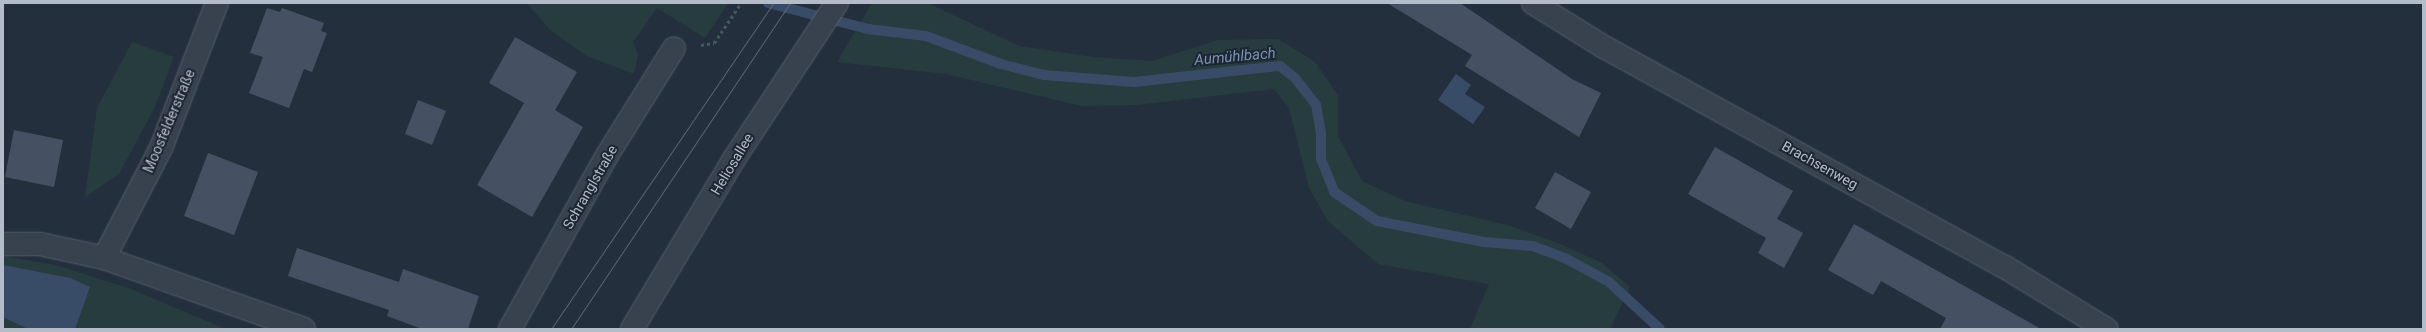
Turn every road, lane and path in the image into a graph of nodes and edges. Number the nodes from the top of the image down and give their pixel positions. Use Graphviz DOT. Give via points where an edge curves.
graph roads {
  1 [pos="217,3"];
  2 [pos="741,3"];
  3 [pos="837,3"];
  4 [pos="1533,3"];
  5 [pos="674,48"];
  6 [pos="3,244"];
  7 [pos="104,258"];
  8 [pos="304,329"];
  9 [pos="510,329"];
  10 [pos="632,329"];
  11 [pos="2106,329"];
  1 -- 7 [label="street, Moosfelderstraße" via="161,148"];
  2 -- 5 [label="path" via="714,44"];
  3 -- 10 [label="street, Heliosallee" via="734,159"];
  4 -- 11 [label="street, Brachsenweg" via="1604,47 2005,267"];
  5 -- 9 [label="street, Schranglstraße" via="606,157"];
  6 -- 7 [label="street" via="40,244"];
  7 -- 8 [label="street"];
}
